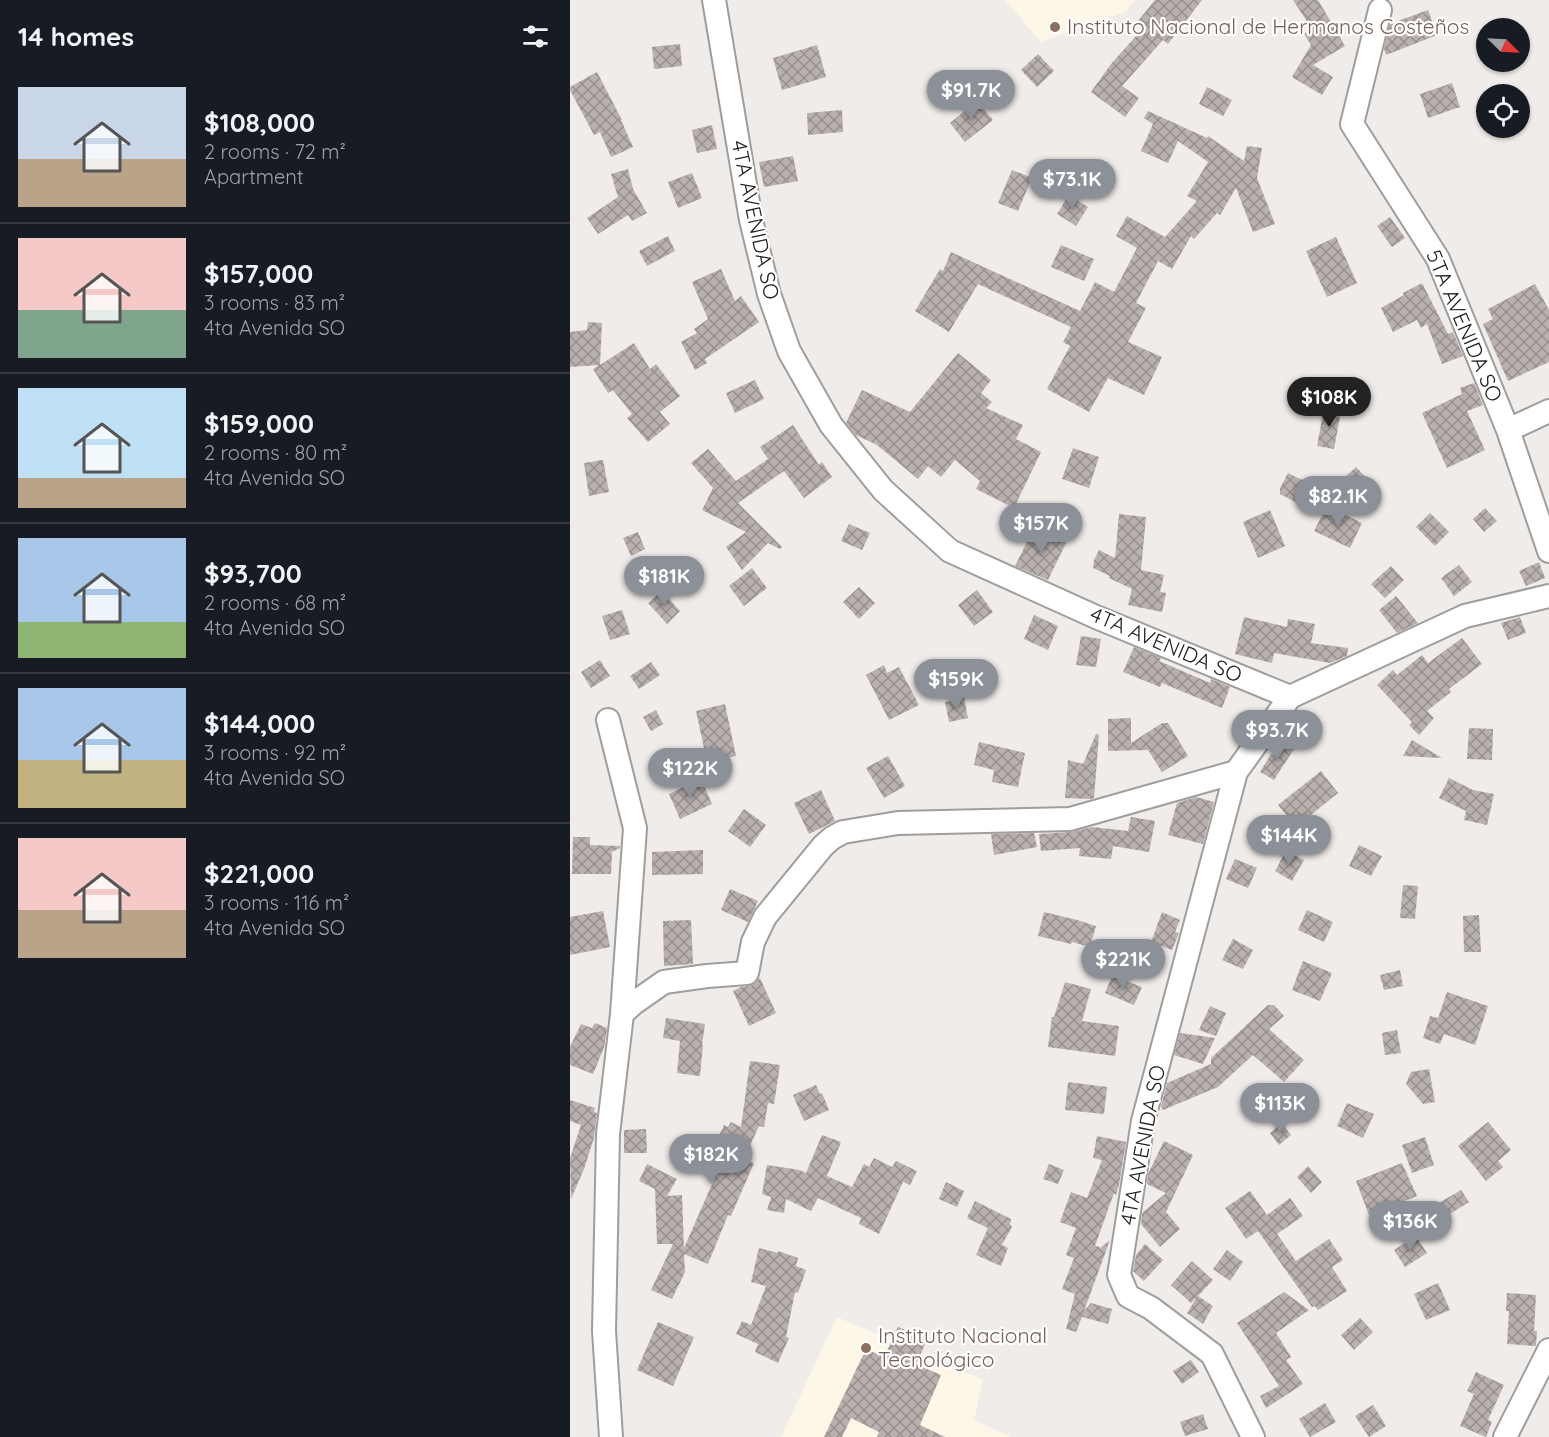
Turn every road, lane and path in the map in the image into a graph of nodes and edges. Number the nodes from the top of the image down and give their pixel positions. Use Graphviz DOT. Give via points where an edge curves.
graph roads {
  1 [pos="714,0"];
  2 [pos="1380,10"];
  3 [pos="1549,411"];
  4 [pos="1508,430"];
  5 [pos="1549,551"];
  6 [pos="1549,596"];
  7 [pos="1290,697"];
  8 [pos="608,720"];
  9 [pos="1236,772"];
  10 [pos="622,1014"];
  11 [pos="1549,1350"];
  12 [pos="611,1437"];
  13 [pos="1253,1437"];
  14 [pos="1505,1437"];
  1 -- 7 [label="street, 4TA AVENIDA SO" via="751,220 769,294 789,351 831,425 883,490 950,551 1096,617"];
  2 -- 4 [label="street, 5TA AVENIDA SO" via="1352,124 1438,259"];
  3 -- 4 [label="street"];
  4 -- 5 [label="street, 5TA AVENIDA SO"];
  6 -- 7 [label="street" via="1465,616"];
  7 -- 9 [label="street, 4TA AVENIDA SO"];
  8 -- 10 [label="street" via="635,828"];
  9 -- 10 [label="street" via="1070,819 898,823 843,832 823,846 765,917 753,942 747,973 664,982"];
  9 -- 13 [label="street, 4TA AVENIDA SO" via="1143,1121 1119,1275 1128,1296 1151,1308 1212,1354"];
  10 -- 12 [label="street" via="608,1134 604,1331"];
  11 -- 14 [label="street"];
}
